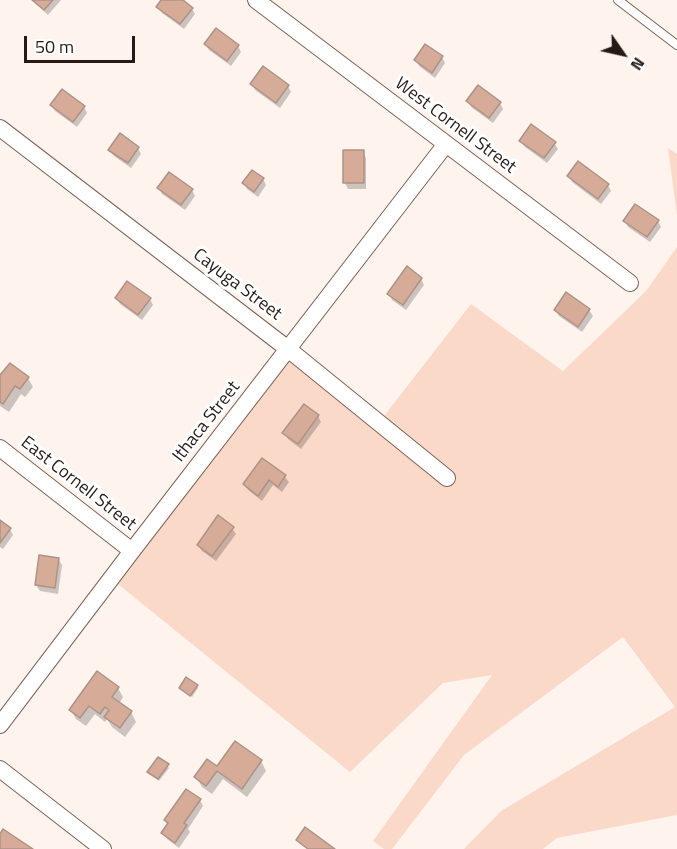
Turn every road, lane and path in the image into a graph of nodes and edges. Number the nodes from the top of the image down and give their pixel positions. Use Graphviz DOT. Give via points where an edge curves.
graph roads {
  1 [pos="256,0"];
  2 [pos="618,0"];
  3 [pos="677,45"];
  4 [pos="0,128"];
  5 [pos="446,144"];
  6 [pos="630,283"];
  7 [pos="288,349"];
  8 [pos="0,448"];
  9 [pos="447,478"];
  10 [pos="132,551"];
  11 [pos="0,725"];
  12 [pos="0,770"];
  13 [pos="103,849"];
  1 -- 5 [label="street, West Cornell Street"];
  2 -- 3 [label="lane"];
  4 -- 7 [label="street, Cayuga Street"];
  5 -- 6 [label="street, West Cornell Street"];
  5 -- 7 [label="street, Ithaca Street"];
  7 -- 9 [label="street, Cayuga Street"];
  7 -- 10 [label="street, Ithaca Street"];
  8 -- 10 [label="street, East Cornell Street"];
  10 -- 11 [label="street, Ithaca Street"];
  12 -- 13 [label="street"];
}
